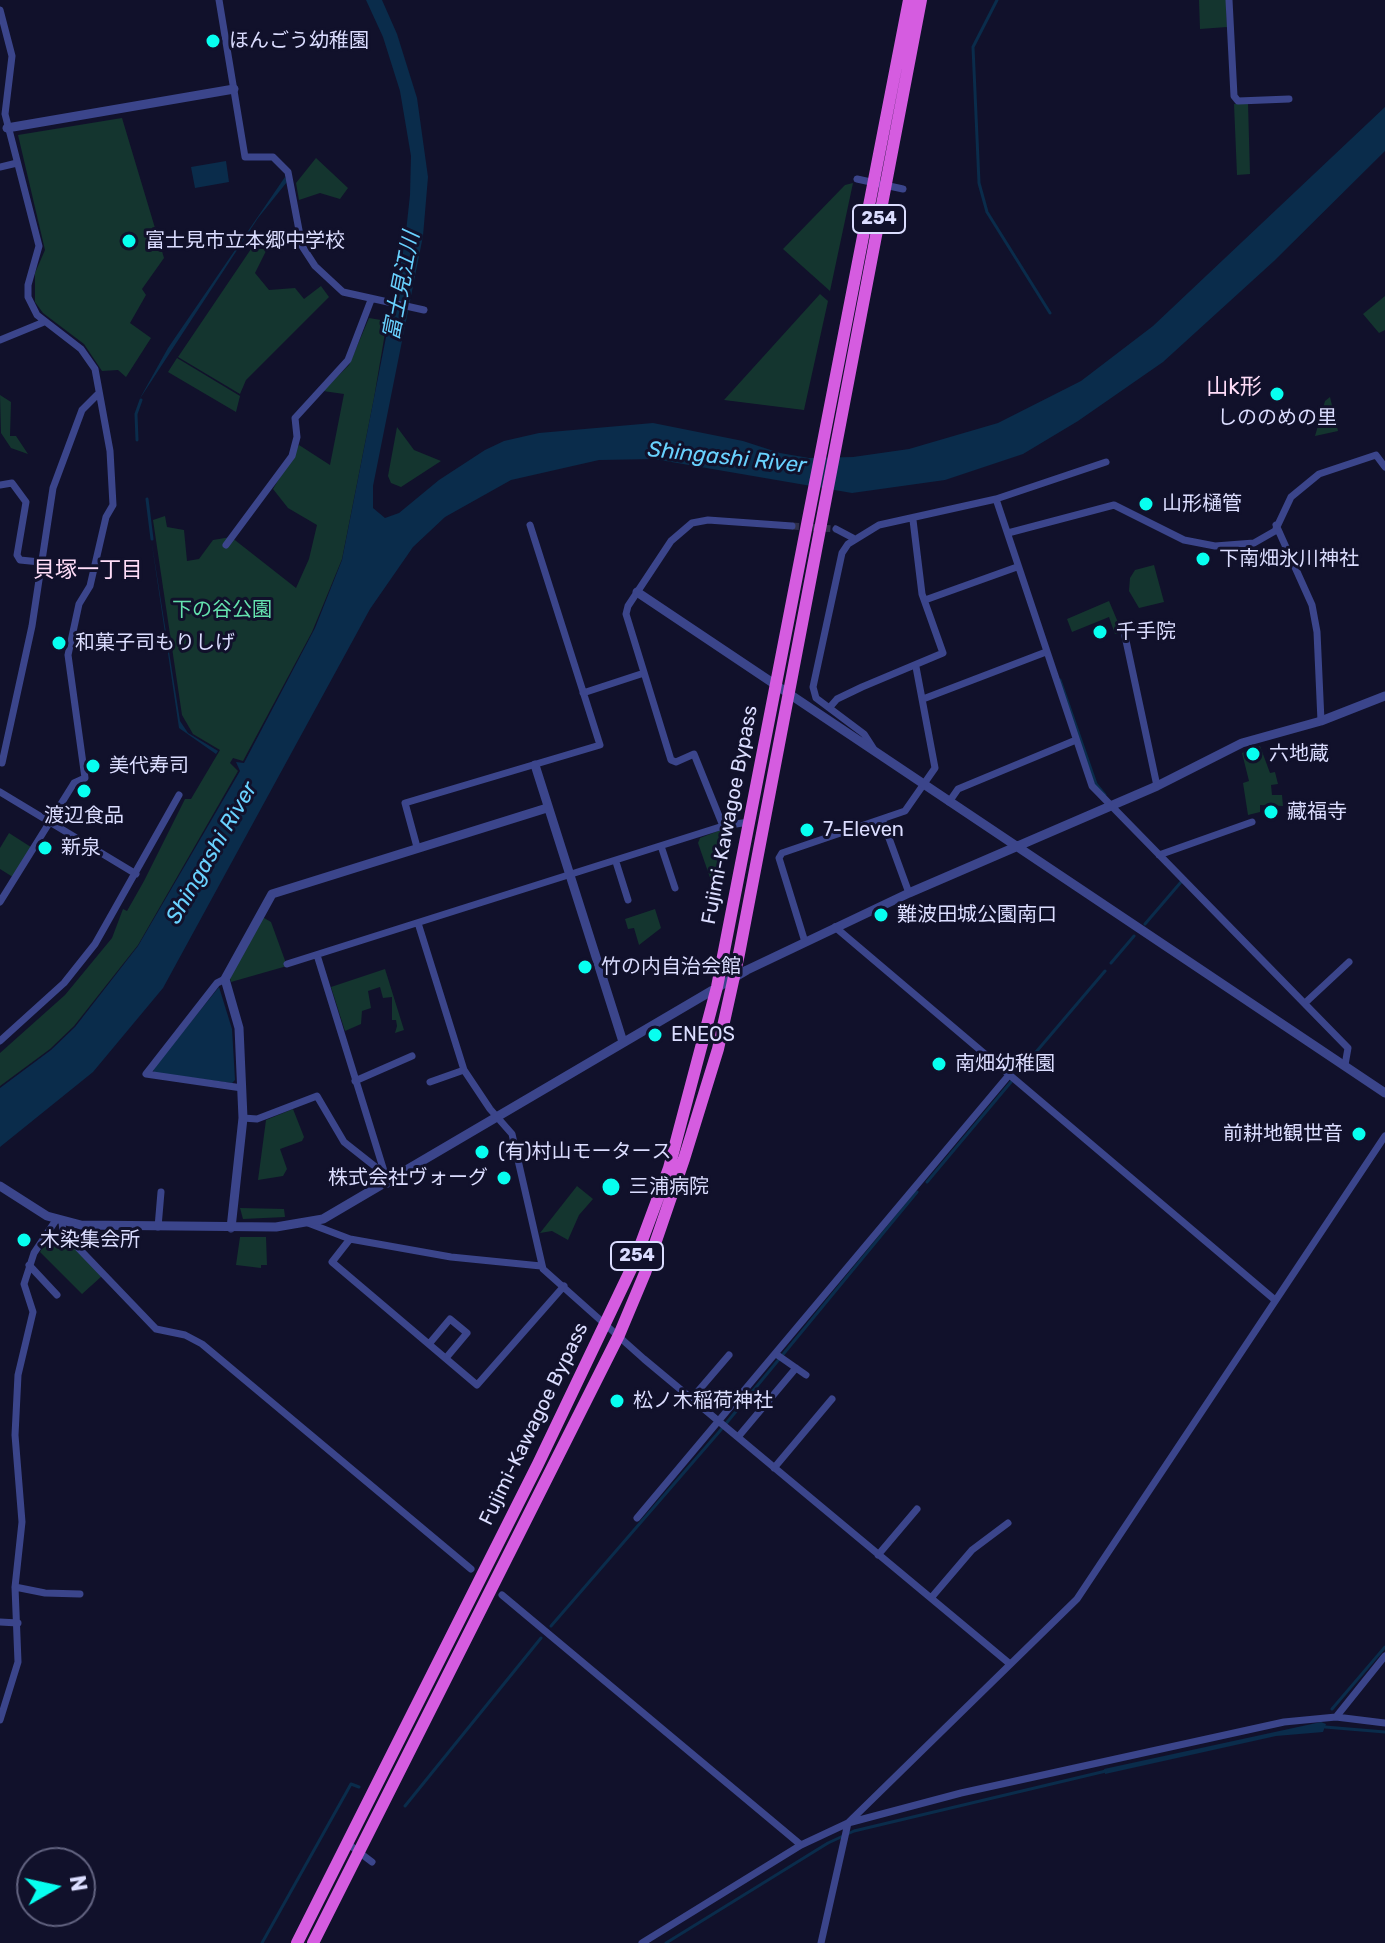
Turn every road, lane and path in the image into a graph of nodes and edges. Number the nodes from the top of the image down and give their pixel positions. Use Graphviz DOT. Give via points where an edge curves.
graph roads {
  1 [pos="219,0"];
  2 [pos="909,0"];
  3 [pos="921,0"];
  4 [pos="1229,0"];
  5 [pos="0,10"];
  6 [pos="11,73"];
  7 [pos="0,74"];
  8 [pos="234,89"];
  9 [pos="1289,99"];
  10 [pos="4,128"];
  11 [pos="17,163"];
  12 [pos="0,167"];
  13 [pos="857,179"];
  14 [pos="880,184"];
  15 [pos="903,189"];
  16 [pos="375,300"];
  17 [pos="424,310"];
  18 [pos="44,322"];
  19 [pos="0,340"];
  20 [pos="97,395"];
  21 [pos="1106,462"];
  22 [pos="1385,467"];
  23 [pos="0,485"];
  24 [pos="996,499"];
  25 [pos="817,510"];
  26 [pos="913,520"];
  27 [pos="530,525"];
  28 [pos="1276,525"];
  29 [pos="792,526"];
  30 [pos="836,529"];
  31 [pos="1008,533"];
  32 [pos="853,538"];
  33 [pos="226,545"];
  34 [pos="40,562"];
  35 [pos="1017,567"];
  36 [pos="637,592"];
  37 [pos="925,600"];
  38 [pos="1125,636"];
  39 [pos="1046,652"];
  40 [pos="916,667"];
  41 [pos="644,673"];
  42 [pos="775,685"];
  43 [pos="583,693"];
  44 [pos="789,695"];
  45 [pos="1385,696"];
  46 [pos="923,699"];
  47 [pos="830,707"];
  48 [pos="1321,721"];
  49 [pos="1076,740"];
  50 [pos="875,753"];
  51 [pos="2,763"];
  52 [pos="535,765"];
  53 [pos="924,785"];
  54 [pos="1157,786"];
  55 [pos="0,792"];
  56 [pos="179,795"];
  57 [pos="949,802"];
  58 [pos="1109,805"];
  59 [pos="547,808"];
  60 [pos="882,819"];
  61 [pos="50,822"];
  62 [pos="749,822"];
  63 [pos="1252,822"];
  64 [pos="723,826"];
  65 [pos="661,846"];
  66 [pos="417,847"];
  67 [pos="1013,847"];
  68 [pos="1159,855"];
  69 [pos="616,862"];
  70 [pos="136,874"];
  71 [pos="569,875"];
  72 [pos="675,888"];
  73 [pos="909,893"];
  74 [pos="628,900"];
  75 [pos="0,902"];
  76 [pos="418,923"];
  77 [pos="835,927"];
  78 [pos="805,942"];
  79 [pos="317,955"];
  80 [pos="1349,962"];
  81 [pos="287,964"];
  82 [pos="733,978"];
  83 [pos="225,979"];
  84 [pos="717,987"];
  85 [pos="1305,1003"];
  86 [pos="0,1041"];
  87 [pos="623,1042"];
  88 [pos="412,1056"];
  89 [pos="1345,1065"];
  90 [pos="464,1070"];
  91 [pos="1009,1075"];
  92 [pos="355,1081"];
  93 [pos="430,1082"];
  94 [pos="242,1088"];
  95 [pos="1385,1093"];
  96 [pos="499,1117"];
  97 [pos="243,1118"];
  98 [pos="1385,1136"];
  99 [pos="384,1173"];
  100 [pos="388,1184"];
  101 [pos="0,1186"];
  102 [pos="161,1192"];
  103 [pos="59,1221"];
  104 [pos="308,1223"];
  105 [pos="158,1227"];
  106 [pos="231,1228"];
  107 [pos="350,1239"];
  108 [pos="29,1265"];
  109 [pos="541,1266"];
  110 [pos="564,1286"];
  111 [pos="57,1295"];
  112 [pos="1275,1300"];
  113 [pos="606,1322"];
  114 [pos="619,1335"];
  115 [pos="429,1344"];
  116 [pos="729,1355"];
  117 [pos="779,1356"];
  118 [pos="446,1358"];
  119 [pos="796,1368"];
  120 [pos="806,1375"];
  121 [pos="693,1397"];
  122 [pos="832,1399"];
  123 [pos="723,1424"];
  124 [pos="738,1437"];
  125 [pos="774,1468"];
  126 [pos="917,1509"];
  127 [pos="637,1518"];
  128 [pos="1008,1523"];
  129 [pos="878,1555"];
  130 [pos="471,1569"];
  131 [pos="15,1587"];
  132 [pos="80,1594"];
  133 [pos="502,1595"];
  134 [pos="931,1598"];
  135 [pos="0,1622"];
  136 [pos="18,1623"];
  137 [pos="1385,1656"];
  138 [pos="1010,1664"];
  139 [pos="1336,1717"];
  140 [pos="0,1720"];
  141 [pos="1385,1723"];
  142 [pos="848,1823"];
  143 [pos="801,1845"];
  144 [pos="352,1847"];
  145 [pos="372,1862"];
  146 [pos="297,1943"];
  147 [pos="313,1943"];
  148 [pos="642,1943"];
  149 [pos="821,1943"];
  1 -- 8 [label="street"];
  2 -- 14 [label="highway, Fujimi-Kawagoe Bypass / 254"];
  3 -- 14 [label="highway, Fujimi-Kawagoe Bypass / 254"];
  4 -- 9 [label="street" via="1234,96 1238,101"];
  5 -- 6 [label="street"];
  6 -- 7 [label="street"];
  6 -- 10 [label="street"];
  8 -- 10 [label="street"];
  8 -- 16 [label="street" via="245,157 273,157 285,168 302,246 315,266 343,292"];
  10 -- 11 [label="street"];
  11 -- 12 [label="street"];
  11 -- 18 [label="street" via="39,246 28,297"];
  13 -- 14 [label="street"];
  14 -- 15 [label="street"];
  14 -- 25 [label="highway, Fujimi-Kawagoe Bypass / 254"];
  16 -- 17 [label="street"];
  16 -- 33 [label="street" via="348,360 295,418 292,456"];
  18 -- 19 [label="street"];
  18 -- 20 [label="street" via="89,358"];
  20 -- 34 [label="street" via="82,410 53,488"];
  20 -- 61 [label="street" via="110,451 113,505 90,586 79,604 68,655 85,778 74,783"];
  21 -- 24 [label="street"];
  22 -- 28 [label="street" via="1376,455 1319,474 1291,497"];
  23 -- 34 [label="street" via="12,483 26,502 17,555"];
  24 -- 26 [label="street"];
  24 -- 31 [label="street"];
  25 -- 42 [label="highway, Fujimi-Kawagoe Bypass / 254"];
  25 -- 44 [label="highway, Fujimi-Kawagoe Bypass / 254"];
  26 -- 32 [label="street" via="879,525"];
  26 -- 37 [label="street"];
  27 -- 43 [label="street"];
  28 -- 31 [label="street" via="1275,531 1254,543 1215,546 1184,540 1114,505"];
  28 -- 48 [label="street" via="1312,605"];
  29 -- 36 [label="street" via="692,523 671,541"];
  30 -- 32 [label="street"];
  31 -- 35 [label="street"];
  32 -- 47 [label="street" via="842,553 813,677 816,698"];
  34 -- 51 [label="street" via="32,626"];
  35 -- 37 [label="street"];
  35 -- 39 [label="street"];
  36 -- 41 [label="street" via="626,614"];
  36 -- 42 [label="street"];
  37 -- 40 [label="street" via="945,650"];
  38 -- 54 [label="street"];
  39 -- 46 [label="street"];
  39 -- 49 [label="street"];
  40 -- 46 [label="street"];
  40 -- 47 [label="street" via="862,687"];
  41 -- 43 [label="street"];
  41 -- 64 [label="street" via="671,760 694,754"];
  42 -- 44 [label="street"];
  42 -- 62 [label="highway, Fujimi-Kawagoe Bypass / 254"];
  43 -- 52 [label="street" via="600,745"];
  44 -- 50 [label="street"];
  44 -- 82 [label="highway, Fujimi-Kawagoe Bypass / 254"];
  45 -- 48 [label="street"];
  46 -- 53 [label="street" via="935,764"];
  47 -- 50 [label="street" via="864,734"];
  48 -- 54 [label="street" via="1242,743"];
  49 -- 57 [label="street" via="958,789"];
  49 -- 58 [label="street" via="1092,786"];
  50 -- 53 [label="street"];
  52 -- 59 [label="street"];
  52 -- 66 [label="street" via="405,803"];
  53 -- 57 [label="street"];
  53 -- 60 [label="street" via="905,811"];
  54 -- 58 [label="street"];
  55 -- 61 [label="street"];
  56 -- 70 [label="street"];
  57 -- 67 [label="street"];
  58 -- 67 [label="street"];
  58 -- 68 [label="street"];
  59 -- 66 [label="street"];
  59 -- 71 [label="street"];
  60 -- 73 [label="street"];
  60 -- 78 [label="street" via="782,853 779,858"];
  61 -- 70 [label="street"];
  61 -- 75 [label="street"];
  62 -- 64 [label="street"];
  62 -- 84 [label="highway, Fujimi-Kawagoe Bypass / 254"];
  63 -- 68 [label="street"];
  64 -- 65 [label="street"];
  65 -- 69 [label="street"];
  65 -- 72 [label="street"];
  66 -- 83 [label="street" via="276,891"];
  67 -- 73 [label="street"];
  67 -- 89 [label="street"];
  68 -- 85 [label="street"];
  69 -- 71 [label="street"];
  69 -- 74 [label="street"];
  70 -- 86 [label="street" via="104,931 64,983"];
  71 -- 76 [label="street"];
  71 -- 87 [label="street"];
  73 -- 77 [label="street"];
  76 -- 79 [label="street"];
  76 -- 90 [label="street"];
  77 -- 78 [label="street"];
  77 -- 91 [label="street"];
  78 -- 82 [label="street"];
  79 -- 81 [label="street"];
  79 -- 92 [label="street"];
  80 -- 85 [label="street"];
  82 -- 84 [label="street"];
  82 -- 114 [label="highway, Fujimi-Kawagoe Bypass / 254" via="718,1049 684,1159"];
  83 -- 94 [label="street" via="239,1028"];
  83 -- 94 [label="street" via="146,1074"];
  84 -- 87 [label="street"];
  84 -- 113 [label="highway, Fujimi-Kawagoe Bypass / 254" via="669,1168"];
  85 -- 89 [label="street" via="1348,1048"];
  87 -- 96 [label="street"];
  88 -- 92 [label="street"];
  89 -- 95 [label="street"];
  90 -- 93 [label="street"];
  90 -- 96 [label="street"];
  91 -- 112 [label="street"];
  91 -- 117 [label="street"];
  92 -- 99 [label="street"];
  94 -- 97 [label="street"];
  96 -- 100 [label="street"];
  96 -- 109 [label="street" via="512,1134"];
  97 -- 99 [label="street" via="257,1119 317,1096 344,1142"];
  97 -- 106 [label="street"];
  98 -- 112 [label="street"];
  99 -- 100 [label="street"];
  100 -- 104 [label="street"];
  101 -- 103 [label="street"];
  102 -- 105 [label="street"];
  103 -- 105 [label="street"];
  103 -- 108 [label="street"];
  103 -- 130 [label="street" via="63,1232 156,1329 202,1344"];
  104 -- 106 [label="street"];
  104 -- 107 [label="street"];
  105 -- 106 [label="street"];
  107 -- 109 [label="street"];
  107 -- 115 [label="street" via="332,1262"];
  108 -- 111 [label="street"];
  108 -- 131 [label="street" via="24,1289 33,1312 18,1375 15,1435 22,1522"];
  109 -- 110 [label="street"];
  110 -- 113 [label="street"];
  110 -- 118 [label="street" via="477,1385"];
  112 -- 138 [label="street" via="1077,1599"];
  113 -- 114 [label="street"];
  113 -- 144 [label="highway, Fujimi-Kawagoe Bypass / 254"];
  114 -- 121 [label="street"];
  114 -- 144 [label="highway, Fujimi-Kawagoe Bypass / 254"];
  115 -- 118 [label="street"];
  115 -- 118 [label="street" via="450,1319 467,1333"];
  116 -- 121 [label="street"];
  117 -- 119 [label="street"];
  117 -- 123 [label="street"];
  119 -- 120 [label="street"];
  119 -- 124 [label="street"];
  121 -- 123 [label="street"];
  122 -- 125 [label="street"];
  123 -- 124 [label="street"];
  123 -- 127 [label="street"];
  124 -- 125 [label="street"];
  125 -- 129 [label="street"];
  126 -- 129 [label="street"];
  128 -- 134 [label="street" via="972,1550"];
  129 -- 134 [label="street"];
  131 -- 132 [label="street"];
  131 -- 136 [label="street"];
  133 -- 143 [label="street"];
  134 -- 138 [label="street"];
  135 -- 136 [label="street"];
  136 -- 140 [label="street" via="18,1669"];
  137 -- 139 [label="street"];
  138 -- 142 [label="street"];
  139 -- 141 [label="street"];
  139 -- 142 [label="street" via="1284,1722"];
  142 -- 143 [label="street"];
  142 -- 149 [label="street"];
  143 -- 148 [label="street"];
  144 -- 145 [label="street"];
  144 -- 146 [label="highway, Fujimi-Kawagoe Bypass / 254"];
  144 -- 147 [label="highway, Fujimi-Kawagoe Bypass / 254"];
}
